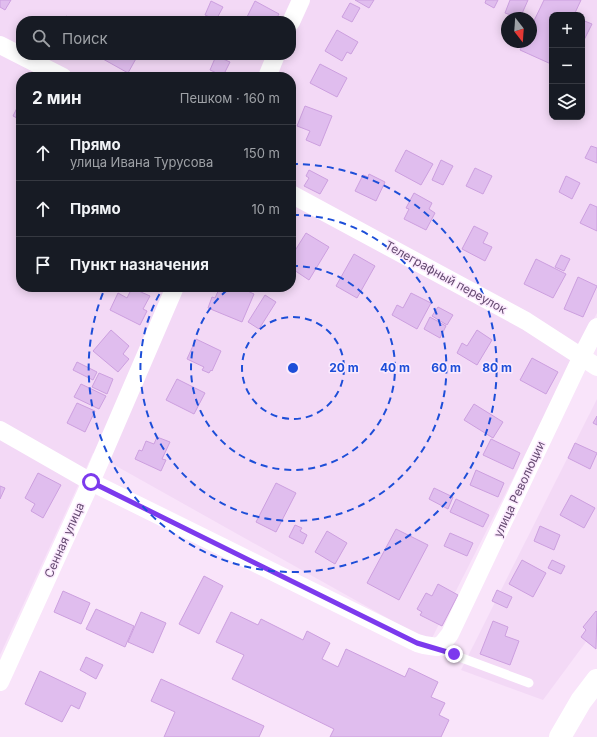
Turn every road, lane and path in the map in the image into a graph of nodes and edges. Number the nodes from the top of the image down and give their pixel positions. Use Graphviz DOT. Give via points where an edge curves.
graph roads {
  1 [pos="301,0"];
  2 [pos="294,16"];
  3 [pos="0,45"];
  4 [pos="16,53"];
  5 [pos="30,60"];
  6 [pos="274,60"];
  7 [pos="53,72"];
  8 [pos="268,72"];
  9 [pos="296,197"];
  10 [pos="173,292"];
  11 [pos="597,327"];
  12 [pos="582,356"];
  13 [pos="597,367"];
  14 [pos="0,430"];
  15 [pos="91,482"];
  16 [pos="434,647"];
  17 [pos="597,680"];
  18 [pos="0,682"];
  19 [pos="530,683"];
  20 [pos="560,737"];
  1 -- 2 [label="street"];
  3 -- 4 [label="street"];
  5 -- 7 [label="street"];
  6 -- 8 [label="street"];
  9 -- 12 [label="street, Телеграфный переулок" via="526,321"];
  10 -- 15 [label="street, Сенная улица"];
  11 -- 12 [label="street, улица Революции"];
  12 -- 13 [label="street, Телеграфный переулок"];
  12 -- 16 [label="street, улица Революции" via="450,634 443,643"];
  14 -- 15 [label="street"];
  15 -- 16 [label="street" via="417,643"];
  15 -- 18 [label="street, Сенная улица"];
  16 -- 19 [label="lane"];
  17 -- 20 [label="main road"];
}
